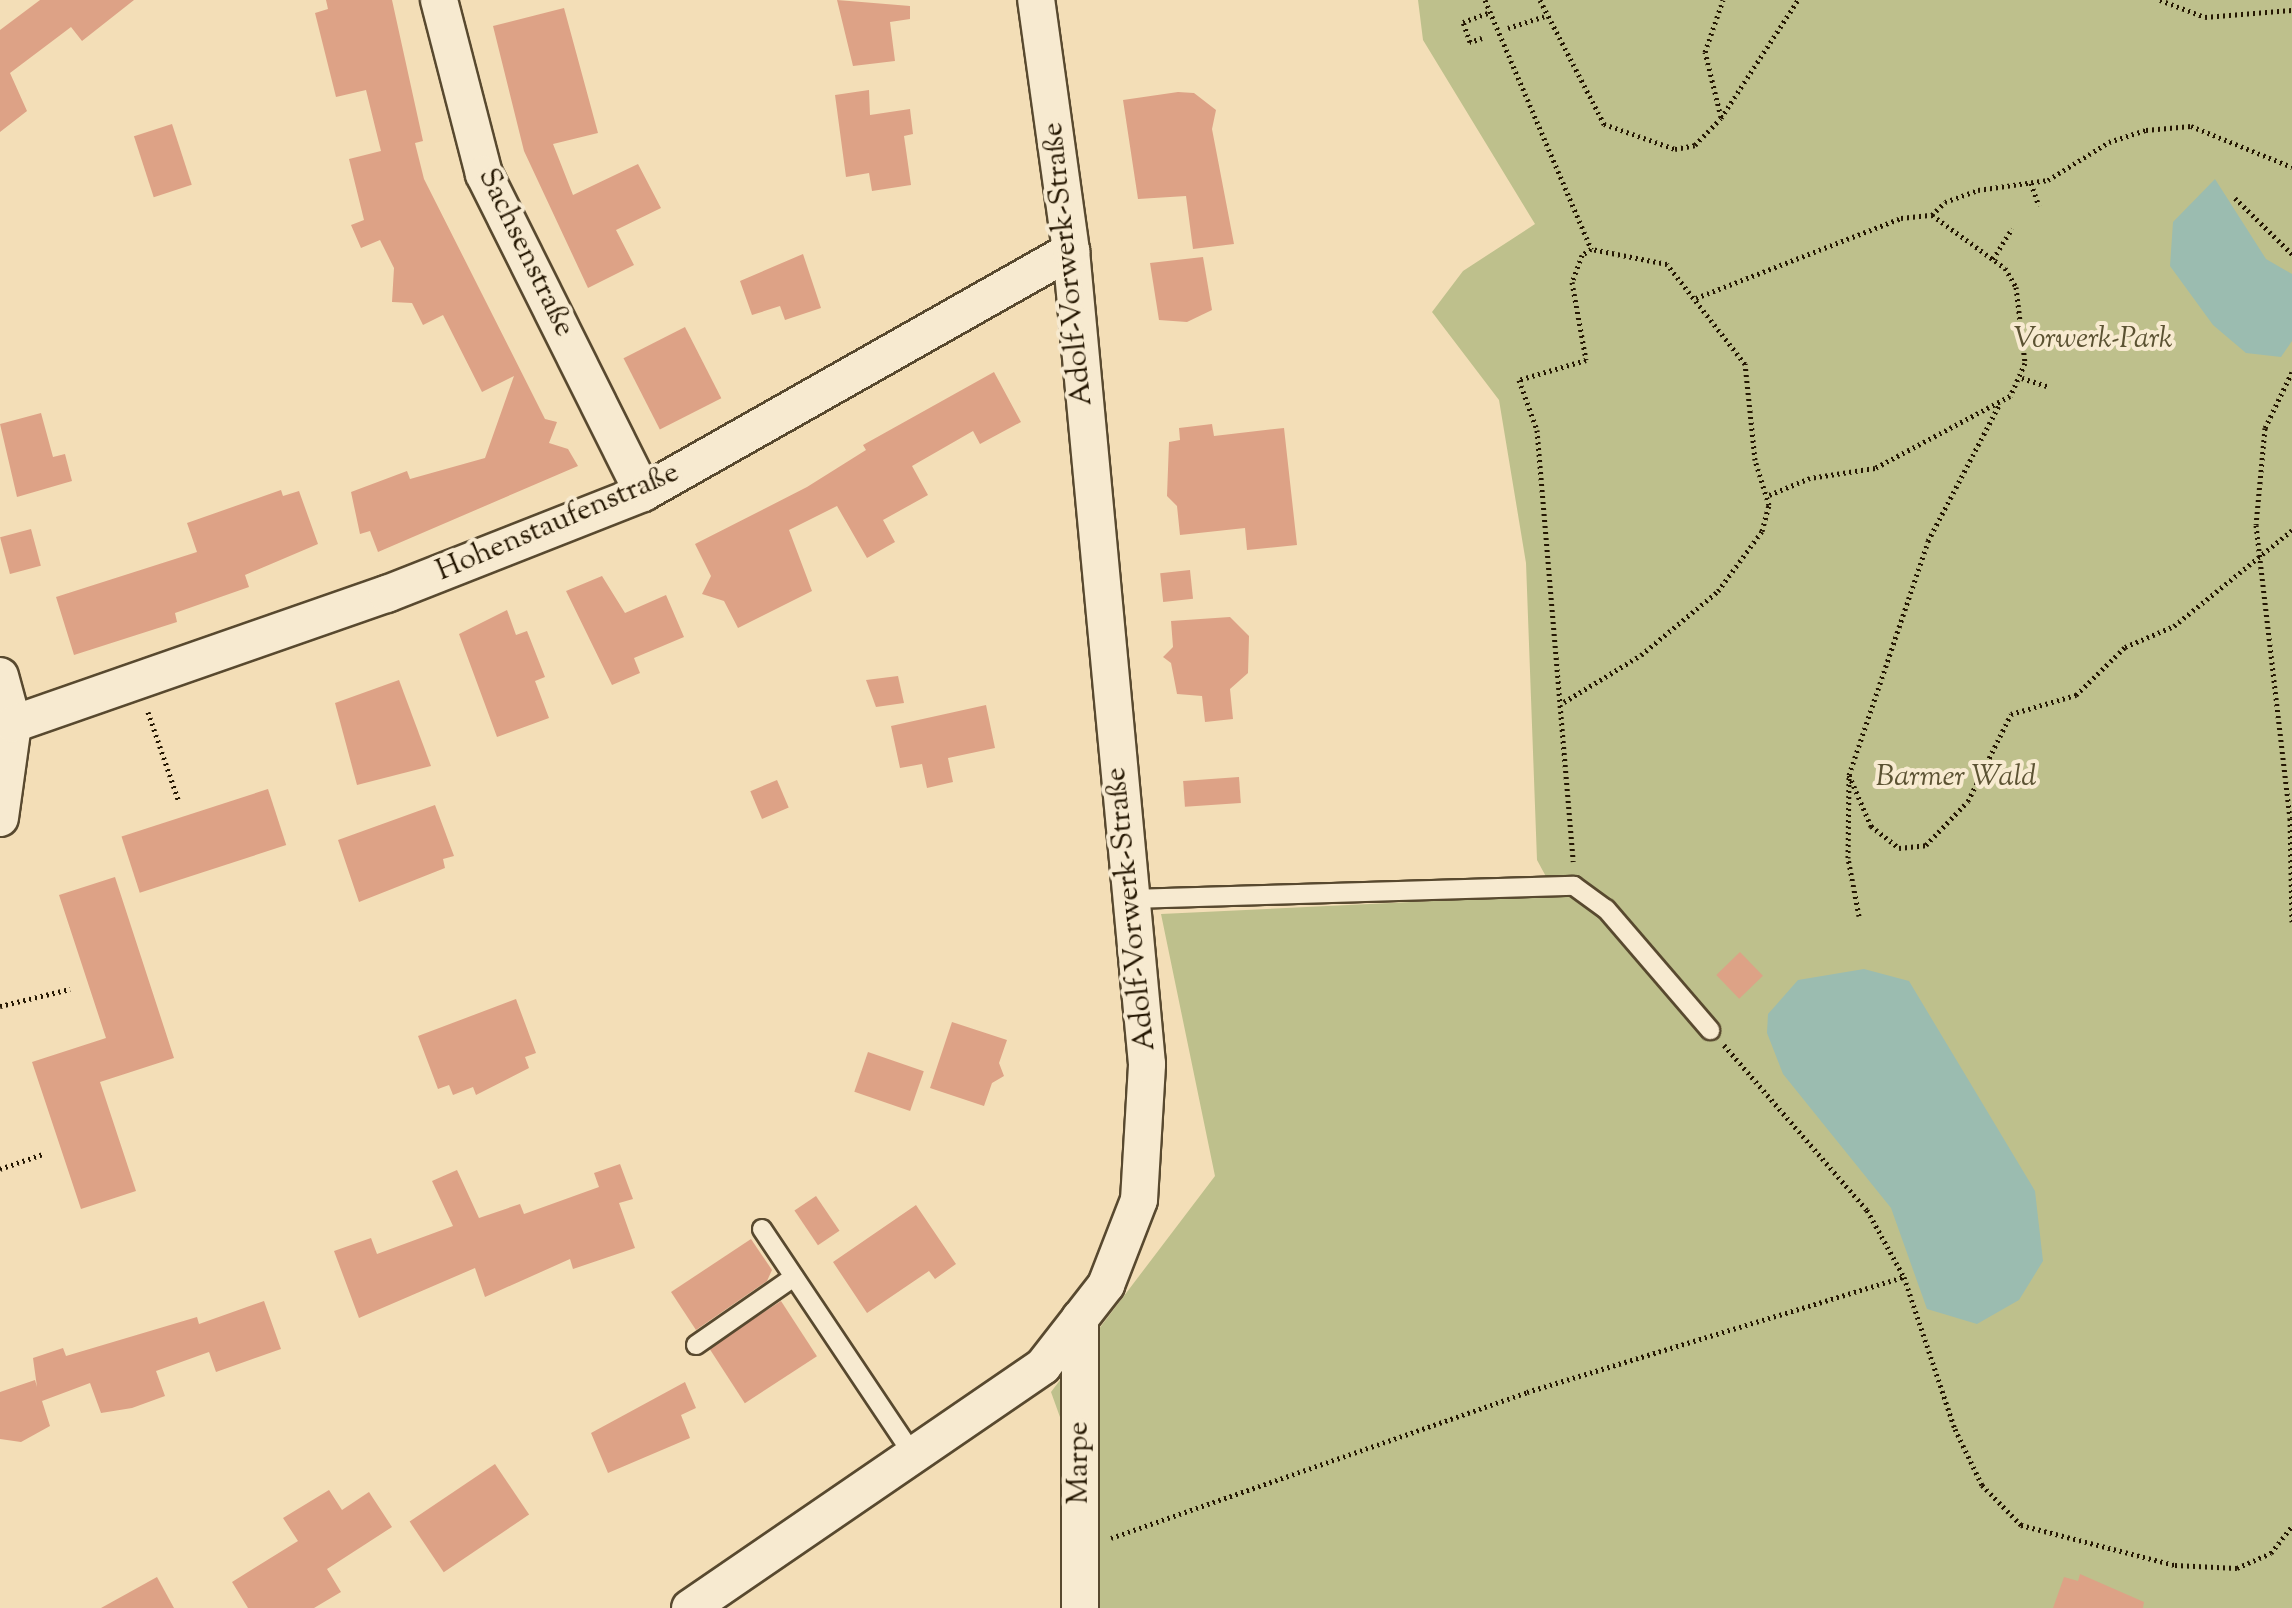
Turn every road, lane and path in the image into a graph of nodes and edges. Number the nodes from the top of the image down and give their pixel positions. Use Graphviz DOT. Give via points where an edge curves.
graph roads {
  1 [pos="439,0"];
  2 [pos="1036,0"];
  3 [pos="1485,0"];
  4 [pos="1540,0"];
  5 [pos="1723,0"];
  6 [pos="1798,0"];
  7 [pos="2160,0"];
  8 [pos="2292,10"];
  9 [pos="1490,12"];
  10 [pos="1544,16"];
  11 [pos="1508,28"];
  12 [pos="1482,38"];
  13 [pos="1721,118"];
  14 [pos="2292,167"];
  15 [pos="2031,183"];
  16 [pos="2235,198"];
  17 [pos="2039,206"];
  18 [pos="1932,215"];
  19 [pos="2012,229"];
  20 [pos="1591,249"];
  21 [pos="1071,251"];
  22 [pos="2292,254"];
  23 [pos="1993,259"];
  24 [pos="1696,298"];
  25 [pos="2292,372"];
  26 [pos="2022,378"];
  27 [pos="2049,387"];
  28 [pos="2000,402"];
  29 [pos="643,493"];
  30 [pos="1769,495"];
  31 [pos="2292,530"];
  32 [pos="2257,557"];
  33 [pos="0,676"];
  34 [pos="138,681"];
  35 [pos="1564,702"];
  36 [pos="13,724"];
  37 [pos="1849,775"];
  38 [pos="179,802"];
  39 [pos="2291,816"];
  40 [pos="0,818"];
  41 [pos="1573,848"];
  42 [pos="1131,899"];
  43 [pos="1859,916"];
  44 [pos="2292,922"];
  45 [pos="70,989"];
  46 [pos="0,1006"];
  47 [pos="1710,1030"];
  48 [pos="43,1154"];
  49 [pos="0,1169"];
  50 [pos="762,1229"];
  51 [pos="794,1277"];
  52 [pos="1904,1277"];
  53 [pos="1080,1318"];
  54 [pos="696,1345"];
  55 [pos="916,1459"];
  56 [pos="2292,1526"];
  57 [pos="1080,1548"];
  58 [pos="690,1608"];
  59 [pos="1080,1608"];
  1 -- 29 [label="street, Sachsenstraße" via="484,174"];
  2 -- 21 [label="street, Adolf-Vorwerk-Straße"];
  3 -- 9 [label="path"];
  4 -- 10 [label="path"];
  5 -- 13 [label="path" via="1705,52"];
  6 -- 13 [label="path"];
  7 -- 8 [label="path" via="2205,17"];
  9 -- 12 [label="path" via="1463,22 1470,42"];
  9 -- 20 [label="path"];
  10 -- 11 [label="path"];
  10 -- 13 [label="path" via="1615,132 1675,149 1695,145"];
  14 -- 15 [label="path" via="2191,126 2131,134"];
  15 -- 17 [label="path"];
  15 -- 18 [label="path" via="1978,190"];
  16 -- 22 [label="path"];
  18 -- 23 [label="path"];
  18 -- 24 [label="path" via="1901,218"];
  19 -- 23 [label="path"];
  20 -- 24 [label="path" via="1667,264"];
  20 -- 35 [label="path" via="1572,282 1586,360 1519,380 1537,430"];
  21 -- 29 [label="street, Hohenstaufenstraße"];
  21 -- 42 [label="street, Adolf-Vorwerk-Straße"];
  23 -- 26 [label="path" via="2016,287 2025,316"];
  24 -- 30 [label="path" via="1749,374 1755,460"];
  25 -- 32 [label="path" via="2265,428"];
  26 -- 27 [label="path"];
  26 -- 28 [label="path"];
  28 -- 30 [label="path" via="1950,422 1875,468 1810,478"];
  28 -- 37 [label="path" via="1928,541"];
  29 -- 34 [label="street, Hohenstaufenstraße"];
  30 -- 35 [label="path" via="1762,531 1718,591 1641,655"];
  31 -- 32 [label="path"];
  32 -- 37 [label="path" via="2174,626 2125,647 2076,695 2011,714 1968,801 1926,845 1899,848 1871,826"];
  32 -- 39 [label="path"];
  33 -- 36 [label="street"];
  34 -- 36 [label="street, Hohenstaufenstraße"];
  34 -- 38 [label="path"];
  35 -- 41 [label="path"];
  36 -- 40 [label="street"];
  37 -- 43 [label="path" via="1848,858"];
  39 -- 44 [label="path"];
  42 -- 47 [label="lane" via="1574,886 1606,909"];
  42 -- 53 [label="street, Adolf-Vorwerk-Straße" via="1148,1136 1125,1246"];
  45 -- 46 [label="path"];
  47 -- 52 [label="path" via="1833,1163"];
  48 -- 49 [label="path"];
  50 -- 51 [label="lane"];
  51 -- 54 [label="lane"];
  51 -- 55 [label="lane"];
  52 -- 56 [label="path" via="1955,1429 1982,1485 2021,1525 2175,1565 2237,1568 2271,1553"];
  52 -- 57 [label="path" via="1527,1392"];
  53 -- 55 [label="street, Adolf-Vorwerk-Straße" via="1043,1366"];
  53 -- 57 [label="street, Marpe"];
  55 -- 58 [label="street, Adolf-Vorwerk-Straße"];
  57 -- 59 [label="street, Marpe"];
}
